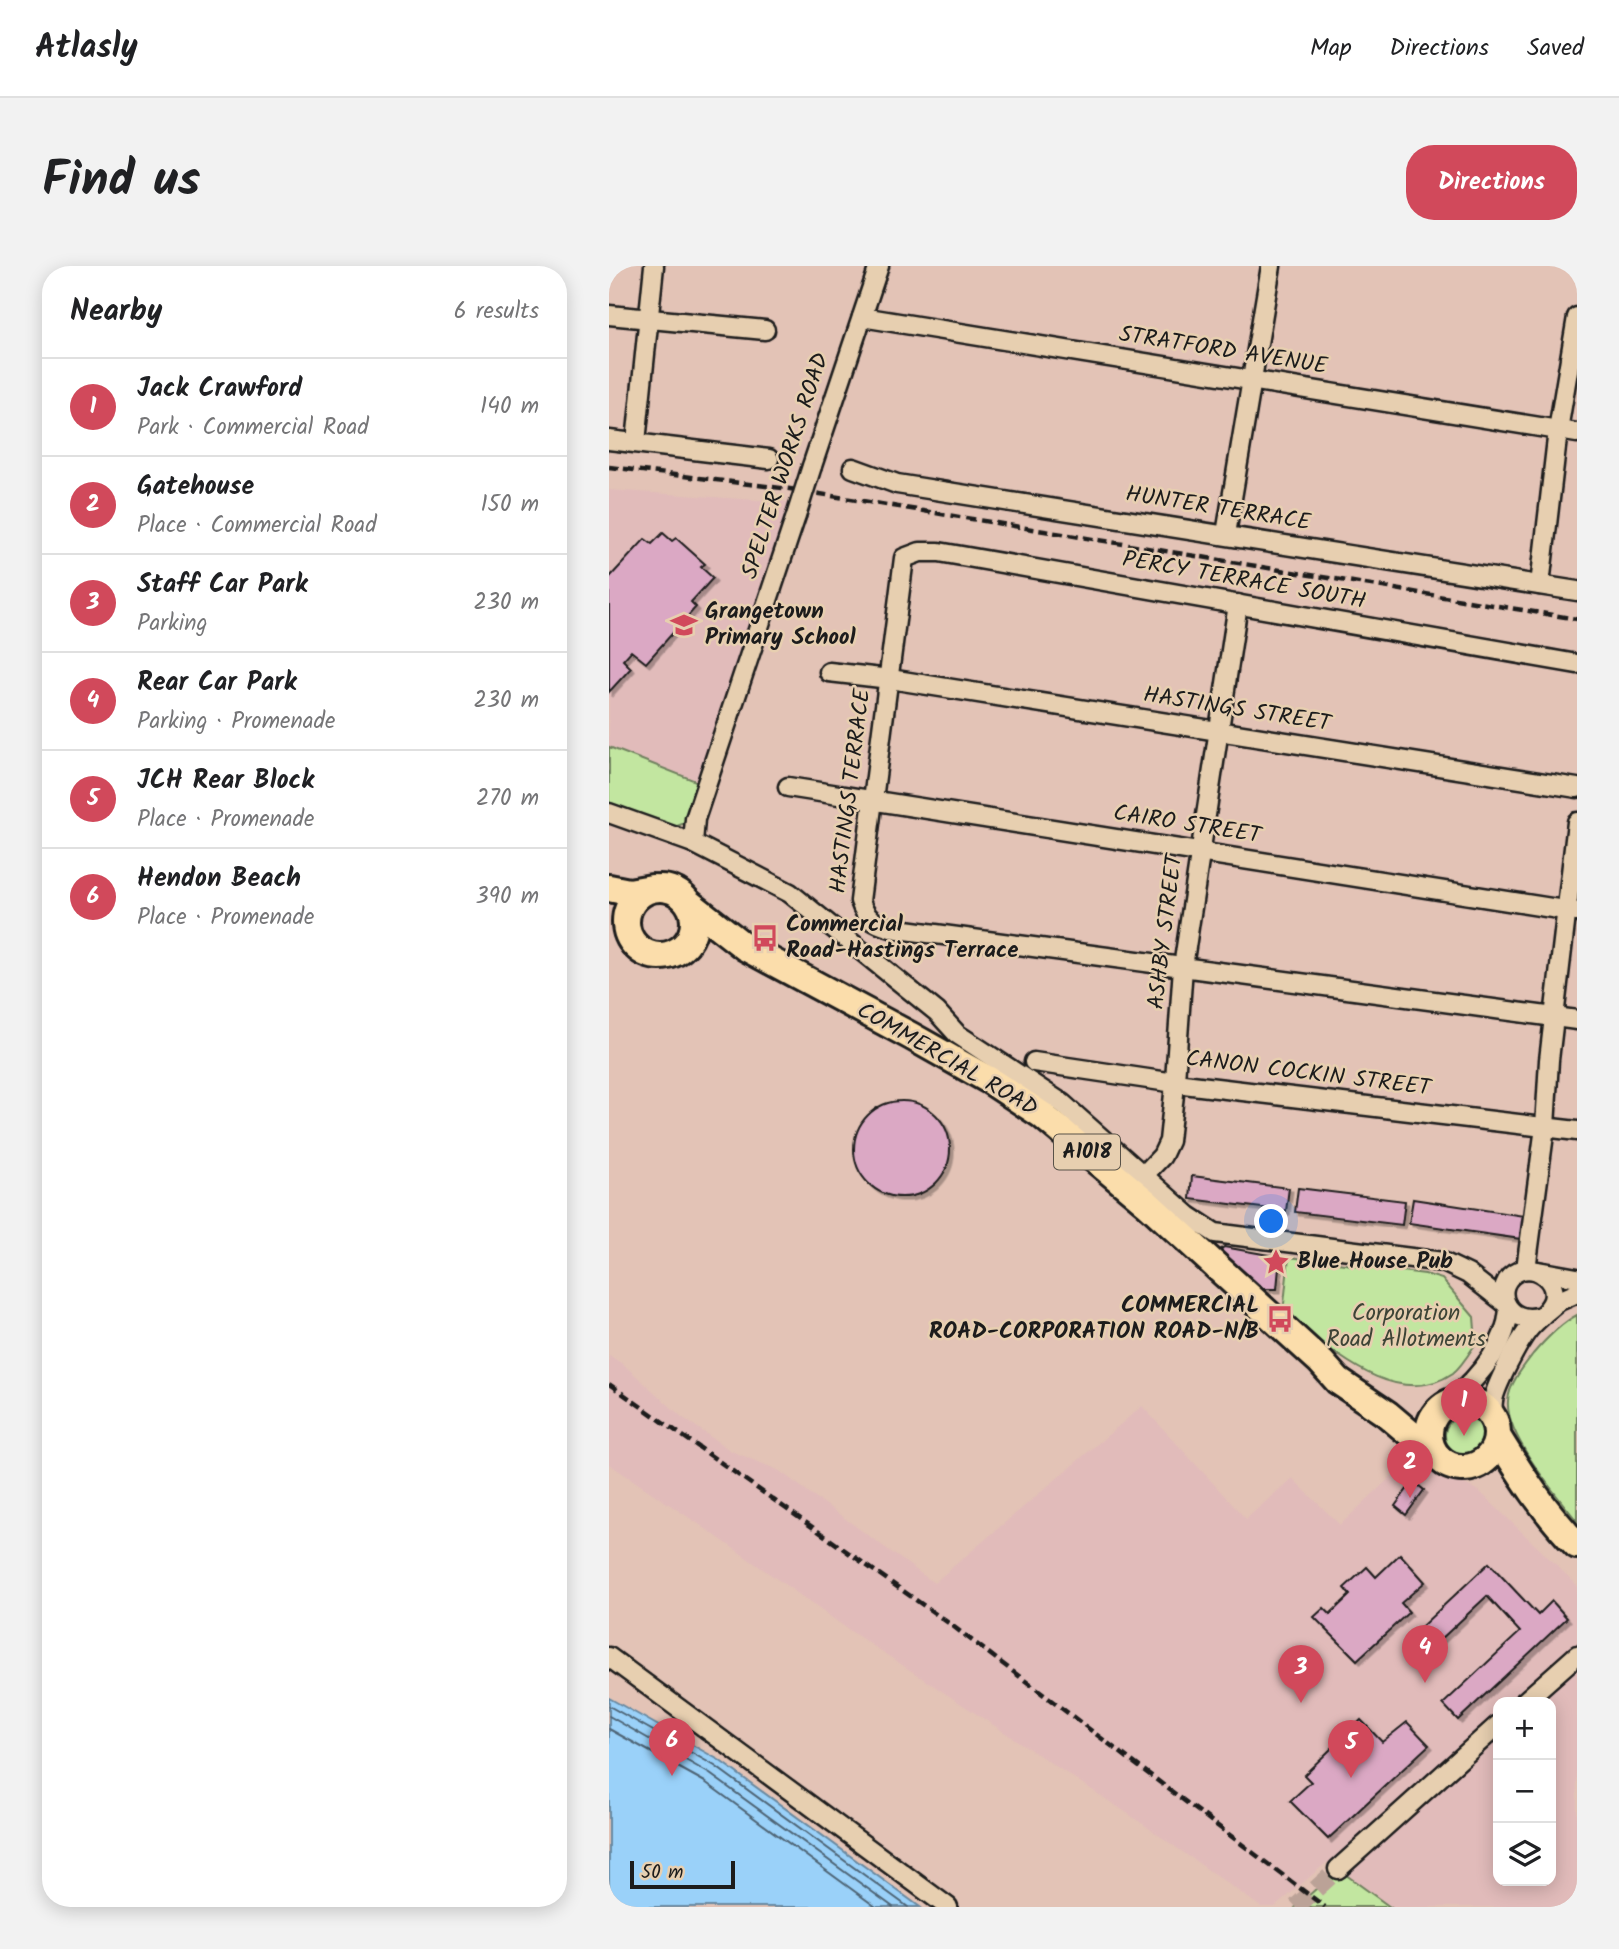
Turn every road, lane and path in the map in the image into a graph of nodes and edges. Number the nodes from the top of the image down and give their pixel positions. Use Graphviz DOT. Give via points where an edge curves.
graph roads {
  1 [pos="654,266"];
  2 [pos="879,266"];
  3 [pos="1271,266"];
  4 [pos="609,315"];
  5 [pos="862,317"];
  6 [pos="1577,317"];
  7 [pos="649,318"];
  8 [pos="765,330"];
  9 [pos="1251,380"];
  10 [pos="1558,430"];
  11 [pos="1577,433"];
  12 [pos="609,440"];
  13 [pos="636,442"];
  14 [pos="769,459"];
  15 [pos="853,468"];
  16 [pos="1226,534"];
  17 [pos="904,558"];
  18 [pos="1540,584"];
  19 [pos="1577,591"];
  20 [pos="1237,604"];
  21 [pos="1577,664"];
  22 [pos="829,672"];
  23 [pos="890,679"];
  24 [pos="1218,732"];
  25 [pos="788,787"];
  26 [pos="1577,788"];
  27 [pos="874,800"];
  28 [pos="609,813"];
  29 [pos="1577,822"];
  30 [pos="693,843"];
  31 [pos="1200,852"];
  32 [pos="656,887"];
  33 [pos="609,888"];
  34 [pos="690,904"];
  35 [pos="1572,911"];
  36 [pos="609,912"];
  37 [pos="628,935"];
  38 [pos="745,947"];
  39 [pos="679,950"];
  40 [pos="1182,967"];
  41 [pos="1554,1017"];
  42 [pos="1577,1020"];
  43 [pos="1034,1062"];
  44 [pos="1175,1083"];
  45 [pos="1545,1127"];
  46 [pos="1577,1131"];
  47 [pos="1144,1175"];
  48 [pos="1527,1271"];
  49 [pos="1468,1274"];
  50 [pos="1577,1278"];
  51 [pos="1577,1293"];
  52 [pos="1507,1307"];
  53 [pos="1544,1314"];
  54 [pos="1445,1406"];
  55 [pos="1387,1414"];
  56 [pos="1495,1427"];
  57 [pos="1439,1458"];
  58 [pos="1482,1462"];
  59 [pos="1529,1487"];
  60 [pos="1577,1545"];
  61 [pos="1577,1655"];
  62 [pos="609,1657"];
  63 [pos="1530,1697"];
  64 [pos="1493,1730"];
  65 [pos="1338,1869"];
  66 [pos="948,1907"];
  1 -- 7 [label="street"];
  2 -- 5 [label="street, SPELTER WORKS ROAD"];
  3 -- 9 [label="street"];
  4 -- 7 [label="street"];
  5 -- 9 [label="street, STRATFORD AVENUE"];
  5 -- 30 [label="street, SPELTER WORKS ROAD, bridge" via="695,819"];
  6 -- 10 [label="street"];
  7 -- 8 [label="street"];
  7 -- 13 [label="street"];
  9 -- 10 [label="street, STRATFORD AVENUE"];
  9 -- 16 [label="street"];
  10 -- 11 [label="street, STRATFORD AVENUE"];
  10 -- 18 [label="street"];
  12 -- 13 [label="street"];
  13 -- 14 [label="street"];
  15 -- 16 [label="street, HUNTER TERRACE" via="897,484"];
  16 -- 18 [label="street, HUNTER TERRACE"];
  17 -- 20 [label="street, PERCY TERRACE SOUTH" via="939,552"];
  17 -- 23 [label="street, HASTINGS TERRACE"];
  18 -- 19 [label="street, HUNTER TERRACE"];
  20 -- 21 [label="street, PERCY TERRACE SOUTH"];
  20 -- 24 [label="street, ASHBY STREET"];
  22 -- 23 [label="street, HASTINGS STREET"];
  23 -- 24 [label="street, HASTINGS STREET"];
  23 -- 27 [label="street, HASTINGS TERRACE"];
  24 -- 26 [label="street, HASTINGS STREET"];
  24 -- 31 [label="street, ASHBY STREET"];
  25 -- 27 [label="street, CAIRO STREET"];
  27 -- 31 [label="street, CAIRO STREET"];
  27 -- 40 [label="street, HASTINGS TERRACE" via="860,901 872,922"];
  28 -- 30 [label="street, COMMERCIAL ROAD"];
  29 -- 35 [label="street"];
  30 -- 47 [label="street, COMMERCIAL ROAD" via="790,893 937,1012 957,1034 1062,1104"];
  31 -- 35 [label="street, CAIRO STREET"];
  31 -- 40 [label="street, ASHBY STREET"];
  32 -- 33 [label="highway" via="629,892"];
  32 -- 34 [label="highway" via="676,890"];
  32 -- 37 [label="highway" via="634,899 627,913"];
  34 -- 38 [label="highway, COMMERCIAL ROAD / A1018"];
  34 -- 39 [label="highway" via="695,926"];
  35 -- 41 [label="street"];
  36 -- 37 [label="highway"];
  37 -- 39 [label="highway" via="638,948 653,956"];
  38 -- 39 [label="highway, COMMERCIAL ROAD / A1018" via="704,944"];
  38 -- 55 [label="highway, COMMERCIAL ROAD / A1018" via="989,1080 1042,1115 1147,1203 1338,1381"];
  40 -- 41 [label="street"];
  40 -- 44 [label="street, ASHBY STREET"];
  41 -- 42 [label="street"];
  41 -- 45 [label="street"];
  43 -- 44 [label="street, CANON COCKIN STREET"];
  44 -- 45 [label="street, CANON COCKIN STREET"];
  44 -- 47 [label="street, ASHBY STREET" via="1169,1141"];
  45 -- 46 [label="street, CANON COCKIN STREET"];
  45 -- 48 [label="street"];
  47 -- 49 [label="street, COMMERCIAL ROAD" via="1215,1233 1443,1262"];
  48 -- 49 [label="street"];
  48 -- 50 [label="street"];
  48 -- 52 [label="street" via="1505,1286"];
  48 -- 53 [label="street" via="1552,1284 1554,1295"];
  49 -- 52 [label="street"];
  51 -- 53 [label="street"];
  52 -- 53 [label="street" via="1523,1319"];
  52 -- 54 [label="street" via="1508,1322 1493,1353 1471,1384"];
  53 -- 56 [label="street" via="1528,1330 1499,1384 1493,1400"];
  54 -- 55 [label="highway" via="1424,1413"];
  54 -- 56 [label="highway" via="1472,1401 1486,1409"];
  54 -- 57 [label="highway" via="1431,1423 1429,1436"];
  55 -- 57 [label="highway, COMMERCIAL ROAD / A1018"];
  56 -- 58 [label="highway" via="1495,1446"];
  56 -- 59 [label="highway"];
  57 -- 58 [label="highway" via="1456,1468"];
  58 -- 59 [label="highway"];
  59 -- 60 [label="highway"];
  61 -- 63 [label="street"];
  62 -- 66 [label="street"];
  64 -- 65 [label="street"];
}
